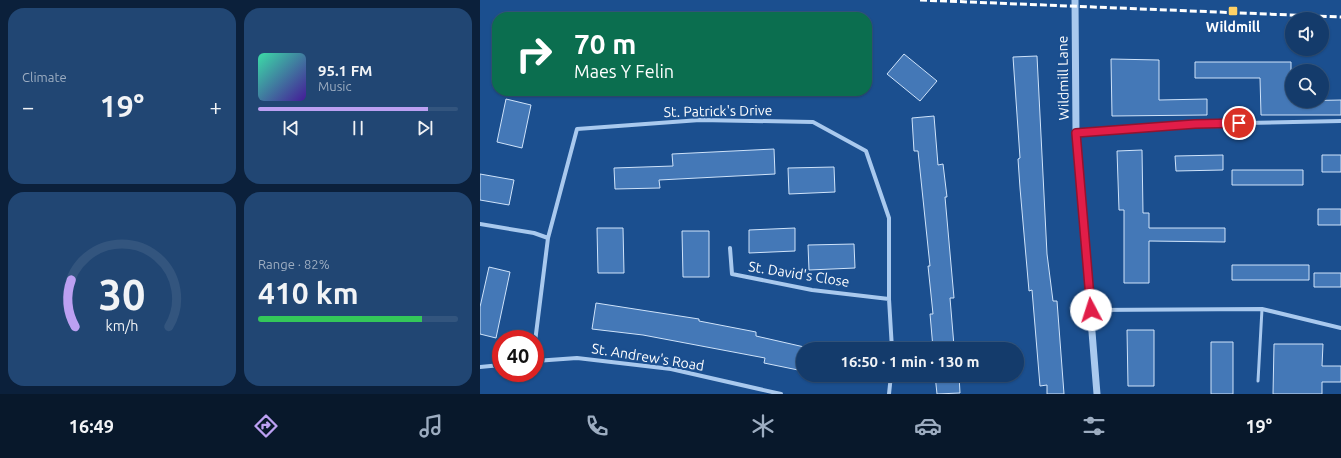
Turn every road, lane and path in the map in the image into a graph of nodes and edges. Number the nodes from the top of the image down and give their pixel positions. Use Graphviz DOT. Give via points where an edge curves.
graph roads {
  1 [pos="1076,0"];
  2 [pos="1341,122"];
  3 [pos="1076,133"];
  4 [pos="480,224"];
  5 [pos="548,238"];
  6 [pos="730,248"];
  7 [pos="889,298"];
  8 [pos="1262,309"];
  9 [pos="1091,310"];
  10 [pos="1341,328"];
  11 [pos="536,330"];
  12 [pos="892,342"];
  13 [pos="544,360"];
  14 [pos="492,366"];
  15 [pos="480,367"];
  16 [pos="1258,381"];
  17 [pos="890,382"];
  18 [pos="781,394"];
  19 [pos="889,394"];
  20 [pos="1097,394"];
  1 -- 3 [label="street, Wildmill Lane"];
  2 -- 3 [label="street" via="1195,124"];
  3 -- 9 [label="street, Wildmill Lane"];
  4 -- 5 [label="street"];
  5 -- 7 [label="street, St. Patrick's Drive" via="577,130 700,120 813,122 866,151 889,218"];
  5 -- 11 [label="street, St. Patrick's Drive"];
  6 -- 7 [label="street, St. David's Close" via="732,274 812,290"];
  7 -- 12 [label="street, St. Patrick's Drive"];
  8 -- 9 [label="street"];
  8 -- 10 [label="street"];
  8 -- 16 [label="lane"];
  9 -- 20 [label="street, Wildmill Lane"];
  13 -- 18 [label="street, St. Andrew's Road" via="577,358 671,369"];
  14 -- 15 [label="street"];
  17 -- 19 [label="street"];
}
